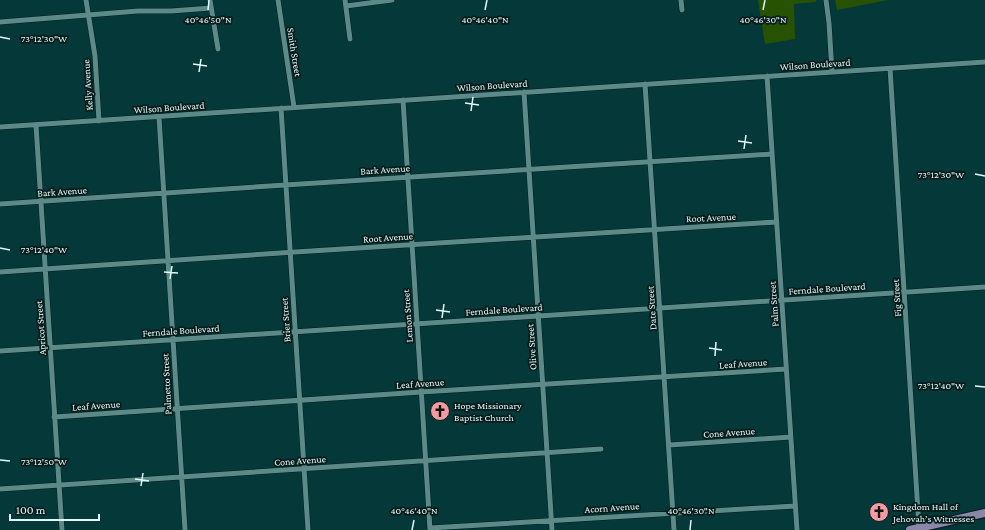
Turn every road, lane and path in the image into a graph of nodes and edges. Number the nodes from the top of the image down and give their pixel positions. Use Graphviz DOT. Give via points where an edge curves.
graph roads {
  1 [pos="86,0"];
  2 [pos="210,0"];
  3 [pos="278,0"];
  4 [pos="345,0"];
  5 [pos="392,0"];
  6 [pos="681,0"];
  7 [pos="826,0"];
  8 [pos="346,6"];
  9 [pos="211,8"];
  10 [pos="682,10"];
  11 [pos="88,15"];
  12 [pos="0,22"];
  13 [pos="350,39"];
  14 [pos="218,49"];
  15 [pos="985,62"];
  16 [pos="890,68"];
  17 [pos="832,72"];
  18 [pos="767,76"];
  19 [pos="645,84"];
  20 [pos="524,92"];
  21 [pos="403,100"];
  22 [pos="294,107"];
  23 [pos="281,108"];
  24 [pos="159,117"];
  25 [pos="98,121"];
  26 [pos="36,125"];
  27 [pos="0,127"];
  28 [pos="772,154"];
  29 [pos="650,162"];
  30 [pos="528,169"];
  31 [pos="407,177"];
  32 [pos="285,185"];
  33 [pos="163,193"];
  34 [pos="42,202"];
  35 [pos="0,204"];
  36 [pos="776,222"];
  37 [pos="654,229"];
  38 [pos="533,237"];
  39 [pos="412,245"];
  40 [pos="290,252"];
  41 [pos="168,261"];
  42 [pos="45,269"];
  43 [pos="0,272"];
  44 [pos="985,287"];
  45 [pos="904,292"];
  46 [pos="782,300"];
  47 [pos="659,308"];
  48 [pos="538,316"];
  49 [pos="417,323"];
  50 [pos="295,331"];
  51 [pos="173,340"];
  52 [pos="50,348"];
  53 [pos="0,351"];
  54 [pos="786,369"];
  55 [pos="664,377"];
  56 [pos="542,385"];
  57 [pos="421,392"];
  58 [pos="300,400"];
  59 [pos="177,409"];
  60 [pos="54,417"];
  61 [pos="791,437"];
  62 [pos="669,445"];
  63 [pos="601,450"];
  64 [pos="547,452"];
  65 [pos="426,460"];
  66 [pos="304,468"];
  67 [pos="181,477"];
  68 [pos="58,484"];
  69 [pos="0,489"];
  70 [pos="795,506"];
  71 [pos="673,512"];
  72 [pos="985,513"];
  73 [pos="551,520"];
  74 [pos="919,528"];
  75 [pos="430,529"];
  76 [pos="62,530"];
  77 [pos="185,530"];
  78 [pos="308,530"];
  79 [pos="552,530"];
  80 [pos="674,530"];
  81 [pos="797,530"];
  82 [pos="910,530"];
  1 -- 11 [label="street, Kelly Avenue"];
  2 -- 9 [label="street"];
  3 -- 22 [label="street, Smith Street"];
  4 -- 8 [label="street"];
  5 -- 8 [label="street"];
  6 -- 10 [label="street"];
  7 -- 17 [label="street"];
  8 -- 13 [label="street"];
  9 -- 11 [label="street"];
  9 -- 14 [label="street"];
  11 -- 12 [label="street"];
  11 -- 25 [label="street, Kelly Avenue" via="95,56"];
  15 -- 16 [label="street, Wilson Boulevard"];
  16 -- 17 [label="street, Wilson Boulevard"];
  16 -- 45 [label="street, Fig Street"];
  17 -- 18 [label="street, Wilson Boulevard"];
  18 -- 19 [label="street, Wilson Boulevard"];
  18 -- 28 [label="street, Palm Street"];
  19 -- 20 [label="street, Wilson Boulevard"];
  19 -- 29 [label="street, Date Street"];
  20 -- 21 [label="street, Wilson Boulevard"];
  20 -- 30 [label="street, Olive Street"];
  21 -- 22 [label="street, Wilson Boulevard"];
  21 -- 31 [label="street, Lemon Street"];
  22 -- 23 [label="street, Wilson Boulevard"];
  23 -- 24 [label="street, Wilson Boulevard"];
  23 -- 32 [label="street, Brier Street"];
  24 -- 25 [label="street, Wilson Boulevard"];
  24 -- 33 [label="street, Palmetto Street"];
  25 -- 26 [label="street, Wilson Boulevard"];
  26 -- 27 [label="street, Wilson Boulevard"];
  26 -- 34 [label="street, Apricot Street"];
  28 -- 29 [label="street, Bark Avenue"];
  28 -- 36 [label="street, Palm Street"];
  29 -- 30 [label="street, Bark Avenue"];
  29 -- 37 [label="street, Date Street"];
  30 -- 31 [label="street, Bark Avenue"];
  30 -- 38 [label="street, Olive Street"];
  31 -- 32 [label="street, Bark Avenue"];
  31 -- 39 [label="street, Lemon Street"];
  32 -- 33 [label="street, Bark Avenue"];
  32 -- 40 [label="street, Brier Street"];
  33 -- 34 [label="street, Bark Avenue"];
  33 -- 41 [label="street, Palmetto Street"];
  34 -- 35 [label="street, Bark Avenue"];
  34 -- 42 [label="street, Apricot Street"];
  36 -- 37 [label="street, Root Avenue"];
  36 -- 46 [label="street, Palm Street"];
  37 -- 38 [label="street, Root Avenue"];
  37 -- 47 [label="street, Date Street"];
  38 -- 39 [label="street, Root Avenue"];
  38 -- 48 [label="street, Olive Street"];
  39 -- 40 [label="street, Root Avenue"];
  39 -- 49 [label="street, Lemon Street"];
  40 -- 41 [label="street, Root Avenue"];
  40 -- 50 [label="street, Brier Street"];
  41 -- 42 [label="street, Root Avenue"];
  41 -- 51 [label="street, Palmetto Street"];
  42 -- 43 [label="street, Root Avenue"];
  42 -- 52 [label="street, Apricot Street"];
  44 -- 45 [label="street, Ferndale Boulevard"];
  45 -- 46 [label="street, Ferndale Boulevard"];
  45 -- 74 [label="street, Fig Street"];
  46 -- 47 [label="street, Ferndale Boulevard"];
  46 -- 54 [label="street, Palm Street"];
  47 -- 48 [label="street, Ferndale Boulevard"];
  47 -- 55 [label="street, Date Street"];
  48 -- 49 [label="street, Ferndale Boulevard"];
  48 -- 56 [label="street, Olive Street"];
  49 -- 50 [label="street, Ferndale Boulevard"];
  49 -- 57 [label="street, Lemon Street"];
  50 -- 51 [label="street, Ferndale Boulevard"];
  50 -- 58 [label="street, Brier Street"];
  51 -- 52 [label="street, Ferndale Boulevard"];
  51 -- 59 [label="street, Palmetto Street"];
  52 -- 53 [label="street, Ferndale Boulevard"];
  52 -- 60 [label="street, Apricot Street"];
  54 -- 55 [label="street, Leaf Avenue"];
  54 -- 61 [label="street, Palm Street"];
  55 -- 56 [label="street, Leaf Avenue"];
  55 -- 62 [label="street, Date Street"];
  56 -- 57 [label="street, Leaf Avenue"];
  56 -- 64 [label="street, Olive Street"];
  57 -- 58 [label="street, Leaf Avenue"];
  57 -- 65 [label="street, Lemon Street"];
  58 -- 59 [label="street, Leaf Avenue"];
  58 -- 66 [label="street, Brier Street"];
  59 -- 60 [label="street, Leaf Avenue"];
  59 -- 67 [label="street, Palmetto Street"];
  60 -- 68 [label="street, Apricot Street"];
  61 -- 62 [label="street, Cone Avenue"];
  61 -- 70 [label="street, Palm Street"];
  62 -- 71 [label="street, Date Street"];
  63 -- 64 [label="street, Cone Avenue"];
  64 -- 65 [label="street, Cone Avenue"];
  64 -- 73 [label="street, Olive Street"];
  65 -- 66 [label="street, Cone Avenue"];
  65 -- 75 [label="street, Lemon Street"];
  66 -- 67 [label="street, Cone Avenue"];
  66 -- 78 [label="street, Brier Street"];
  67 -- 68 [label="street, Cone Avenue"];
  67 -- 77 [label="street, Palmetto Street"];
  68 -- 69 [label="street, Cone Avenue"];
  68 -- 76 [label="street, Apricot Street"];
  70 -- 71 [label="street, Acorn Avenue"];
  70 -- 81 [label="street, Palm Street"];
  71 -- 73 [label="street, Acorn Avenue"];
  71 -- 80 [label="street, Date Street"];
  72 -- 74 [label="main road"];
  73 -- 75 [label="street, Acorn Avenue"];
  73 -- 79 [label="street, Olive Street"];
  74 -- 82 [label="main road"];
}
